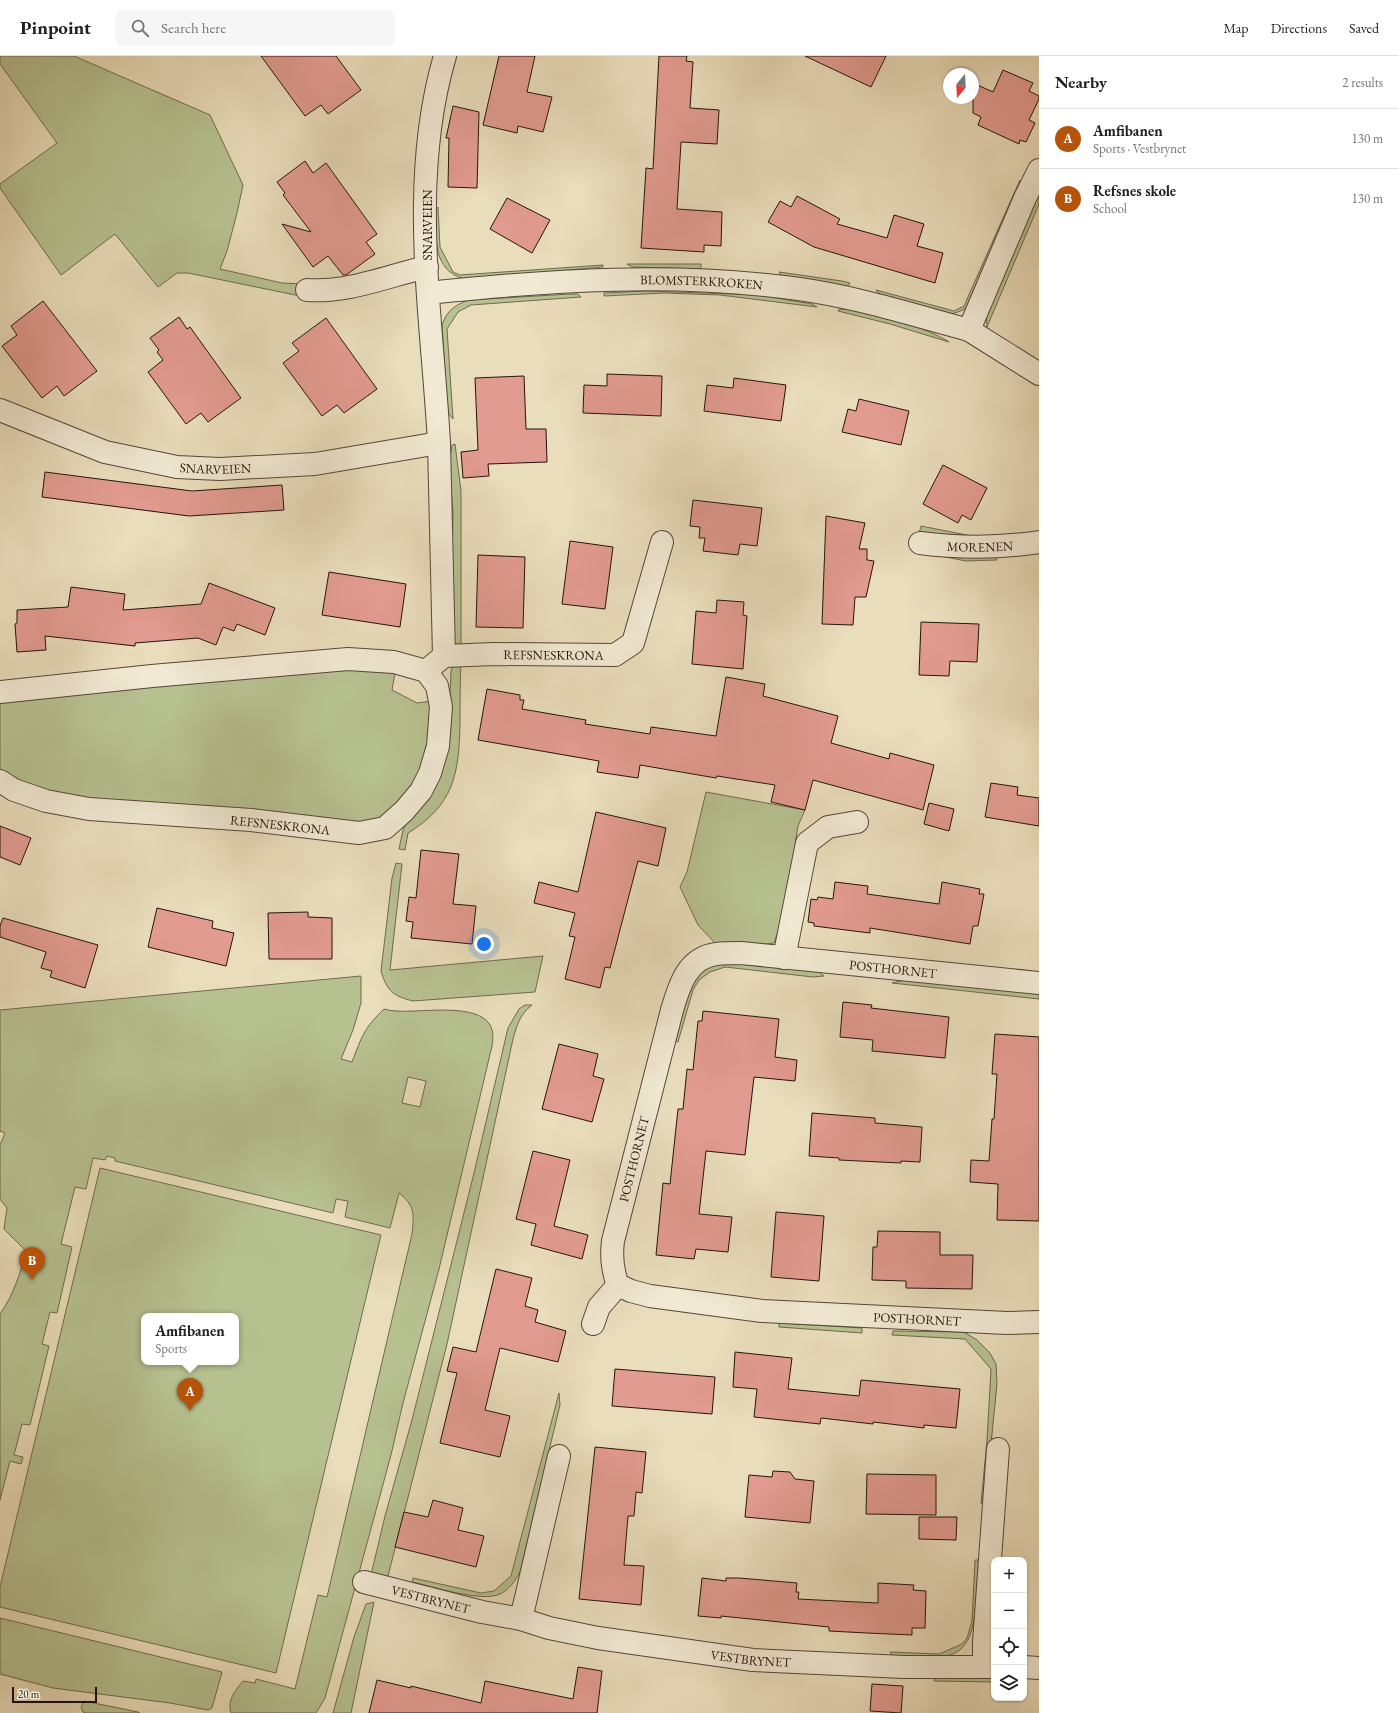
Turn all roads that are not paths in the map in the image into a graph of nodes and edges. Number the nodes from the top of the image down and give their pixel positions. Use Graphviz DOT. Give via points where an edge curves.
graph roads {
  1 [pos="445,56"];
  2 [pos="1039,170"];
  3 [pos="427,267"];
  4 [pos="307,290"];
  5 [pos="428,293"];
  6 [pos="969,330"];
  7 [pos="1039,374"];
  8 [pos="0,410"];
  9 [pos="439,443"];
  10 [pos="662,542"];
  11 [pos="1039,542"];
  12 [pos="920,543"];
  13 [pos="444,656"];
  14 [pos="426,671"];
  15 [pos="0,692"];
  16 [pos="0,781"];
  17 [pos="857,822"];
  18 [pos="784,958"];
  19 [pos="1039,983"];
  20 [pos="618,1285"];
  21 [pos="1039,1322"];
  22 [pos="593,1324"];
  23 [pos="998,1449"];
  24 [pos="558,1456"];
  25 [pos="364,1582"];
  26 [pos="521,1619"];
  27 [pos="989,1667"];
  28 [pos="1027,1667"];
  29 [pos="1039,1668"];
  1 -- 3 [label="street, SNARVEIEN" via="434,105 428,150"];
  2 -- 6 [label="street"];
  3 -- 4 [label="street" via="349,287 323,291"];
  3 -- 5 [label="street, SNARVEIEN"];
  5 -- 6 [label="street, BLOMSTERKROKEN" via="607,279 658,278 745,283 800,289 862,301"];
  5 -- 9 [label="street, SNARVEIEN"];
  6 -- 7 [label="street, BLOMSTERKROKEN"];
  8 -- 9 [label="street, SNARVEIEN" via="106,452 177,467 220,469 315,464"];
  9 -- 13 [label="street, SNARVEIEN"];
  10 -- 13 [label="street, REFSNESKRONA" via="633,643 615,655"];
  11 -- 12 [label="street, MORENEN" via="983,547"];
  13 -- 14 [label="street"];
  14 -- 15 [label="street" via="394,662 348,659"];
  14 -- 16 [label="street, REFSNESKRONA" via="437,686 441,707 438,746 430,773 421,791 385,828 358,833 251,820 88,809 46,801 14,790"];
  17 -- 18 [label="street" via="828,827 806,843"];
  18 -- 19 [label="street, POSTHORNET"];
  18 -- 20 [label="street, POSTHORNET" via="741,953 716,954 692,965 684,977 672,1010 613,1241 611,1258"];
  20 -- 21 [label="street, POSTHORNET" via="650,1296 762,1312 1007,1323"];
  20 -- 22 [label="street" via="599,1307"];
  23 -- 27 [label="street, VESTBRYNET" via="984,1634"];
  24 -- 26 [label="street"];
  25 -- 26 [label="street, VESTBRYNET" via="482,1612"];
  26 -- 27 [label="street, VESTBRYNET" via="549,1628 598,1638 753,1660 904,1667"];
  28 -- 29 [label="street"];
}
